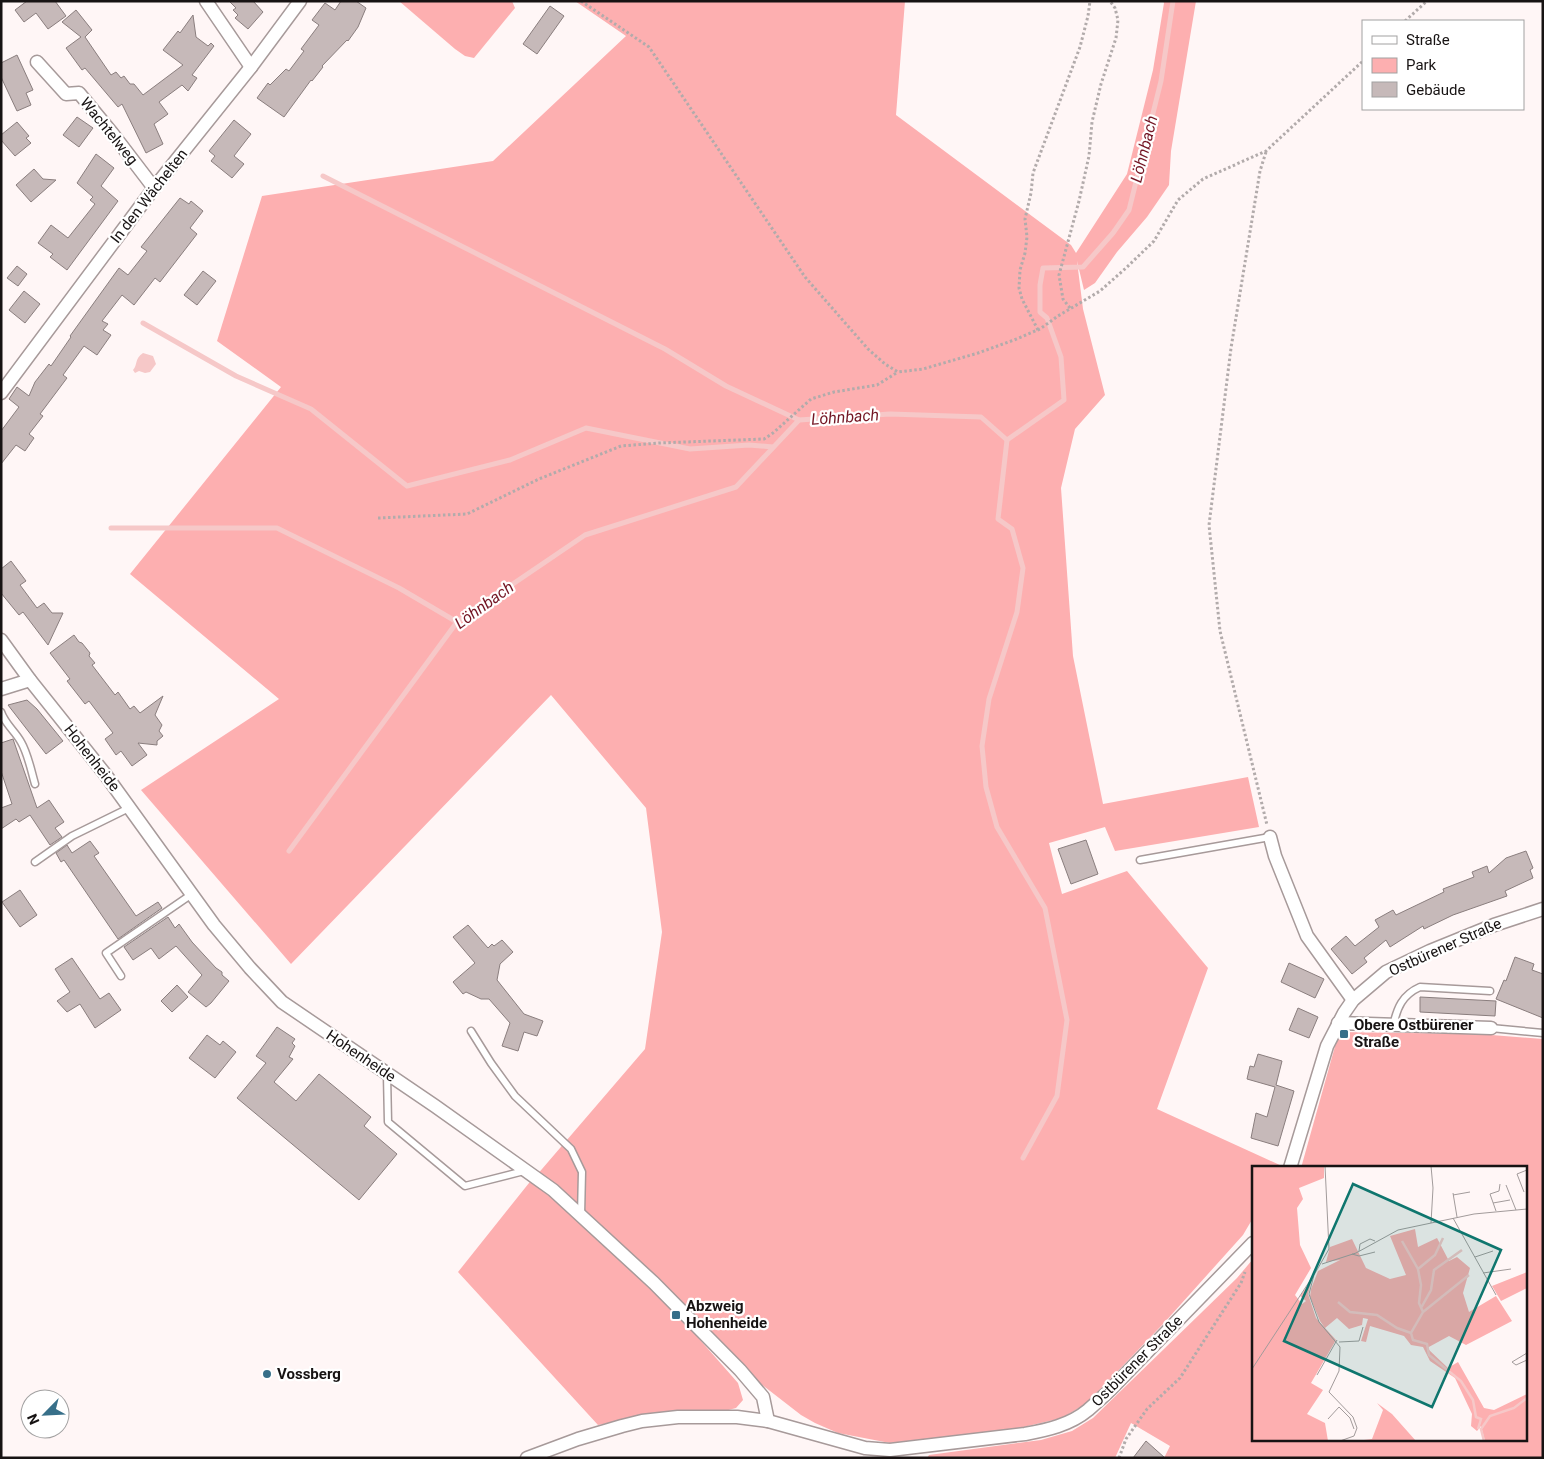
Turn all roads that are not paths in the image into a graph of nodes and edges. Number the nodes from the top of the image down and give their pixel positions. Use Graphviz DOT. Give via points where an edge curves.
graph roads {
  1 [pos="206,1"];
  2 [pos="300,1"];
  3 [pos="37,62"];
  4 [pos="251,67"];
  5 [pos="154,188"];
  6 [pos="1,393"];
  7 [pos="1,640"];
  8 [pos="30,680"];
  9 [pos="1,689"];
  10 [pos="1,712"];
  11 [pos="35,784"];
  12 [pos="129,808"];
  13 [pos="1270,837"];
  14 [pos="1140,860"];
  15 [pos="36,862"];
  16 [pos="192,894"];
  17 [pos="1543,909"];
  18 [pos="121,976"];
  19 [pos="1490,991"];
  20 [pos="1353,1000"];
  21 [pos="1338,1023"];
  22 [pos="1393,1026"];
  23 [pos="1491,1028"];
  24 [pos="472,1031"];
  25 [pos="1543,1032"];
  26 [pos="387,1074"];
  27 [pos="1291,1166"];
  28 [pos="526,1170"];
  29 [pos="581,1216"];
  30 [pos="1252,1244"];
  31 [pos="768,1421"];
  32 [pos="890,1450"];
  33 [pos="527,1458"];
  34 [pos="904,1458"];
  1 -- 4 [label="street"];
  2 -- 4 [label="street, In den Wächelten"];
  3 -- 5 [label="street, Wachtelweg" via="66,94 79,93"];
  4 -- 5 [label="street, In den Wächelten"];
  5 -- 6 [label="street, In den Wächelten"];
  7 -- 8 [label="street, Hohenheide"];
  8 -- 9 [label="street"];
  8 -- 12 [label="street, Hohenheide"];
  10 -- 11 [label="lane" via="23,744"];
  12 -- 15 [label="lane" via="72,836"];
  12 -- 16 [label="street, Hohenheide"];
  13 -- 14 [label="lane"];
  13 -- 20 [label="street" via="1307,936"];
  16 -- 18 [label="lane" via="106,953"];
  16 -- 26 [label="street, Hohenheide" via="214,926 282,1002"];
  17 -- 20 [label="street, Ostbürener Straße" via="1494,925 1386,972"];
  19 -- 22 [label="lane" via="1420,987 1412,990 1397,1008"];
  20 -- 21 [label="street, Ostbürener Straße"];
  21 -- 22 [label="street"];
  21 -- 27 [label="street, Ostbürener Straße" via="1327,1046"];
  22 -- 23 [label="street"];
  23 -- 25 [label="lane"];
  24 -- 29 [label="lane" via="514,1096 571,1149 582,1172"];
  26 -- 28 [label="street, Hohenheide"];
  26 -- 28 [label="lane" via="388,1122 465,1186"];
  28 -- 29 [label="street, Hohenheide"];
  29 -- 31 [label="street, Hohenheide" via="654,1283 740,1370 763,1397"];
  30 -- 32 [label="street, Ostbürener Straße" via="1111,1389 1065,1424 1025,1434"];
  31 -- 32 [label="street, Ostbürener Straße" via="865,1448"];
  31 -- 33 [label="street, Ostbürener Straße" via="737,1417 678,1417 642,1421"];
  32 -- 34 [label="street"];
}
